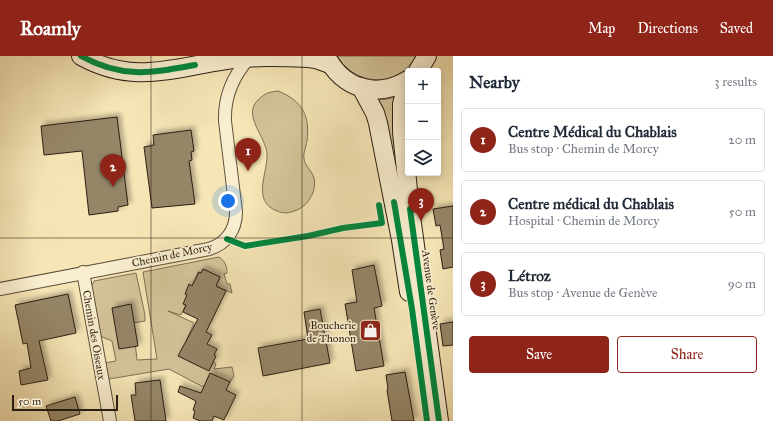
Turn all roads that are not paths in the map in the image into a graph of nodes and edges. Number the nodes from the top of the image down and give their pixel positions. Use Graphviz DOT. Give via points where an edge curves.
graph roads {
  1 [pos="81,56"];
  2 [pos="241,58"];
  3 [pos="328,60"];
  4 [pos="405,81"];
  5 [pos="361,88"];
  6 [pos="405,92"];
  7 [pos="83,272"];
  8 [pos="0,289"];
  9 [pos="110,421"];
  10 [pos="427,421"];
  11 [pos="438,421"];
  1 -- 2 [label="main road" via="109,68 140,73"];
  2 -- 3 [label="main road"];
  2 -- 7 [label="street, Chemin de Morcy" via="225,108 236,212 230,235 219,245 209,249"];
  3 -- 5 [label="main road" via="340,76"];
  4 -- 5 [label="main road" via="381,90"];
  5 -- 10 [label="main road, Avenue de Genève" via="377,118 394,202"];
  6 -- 11 [label="main road, Avenue de Genève" via="402,104 402,132"];
  7 -- 8 [label="street, Chemin de Morcy"];
  7 -- 9 [label="street, Chemin des Oiseaux"];
}
